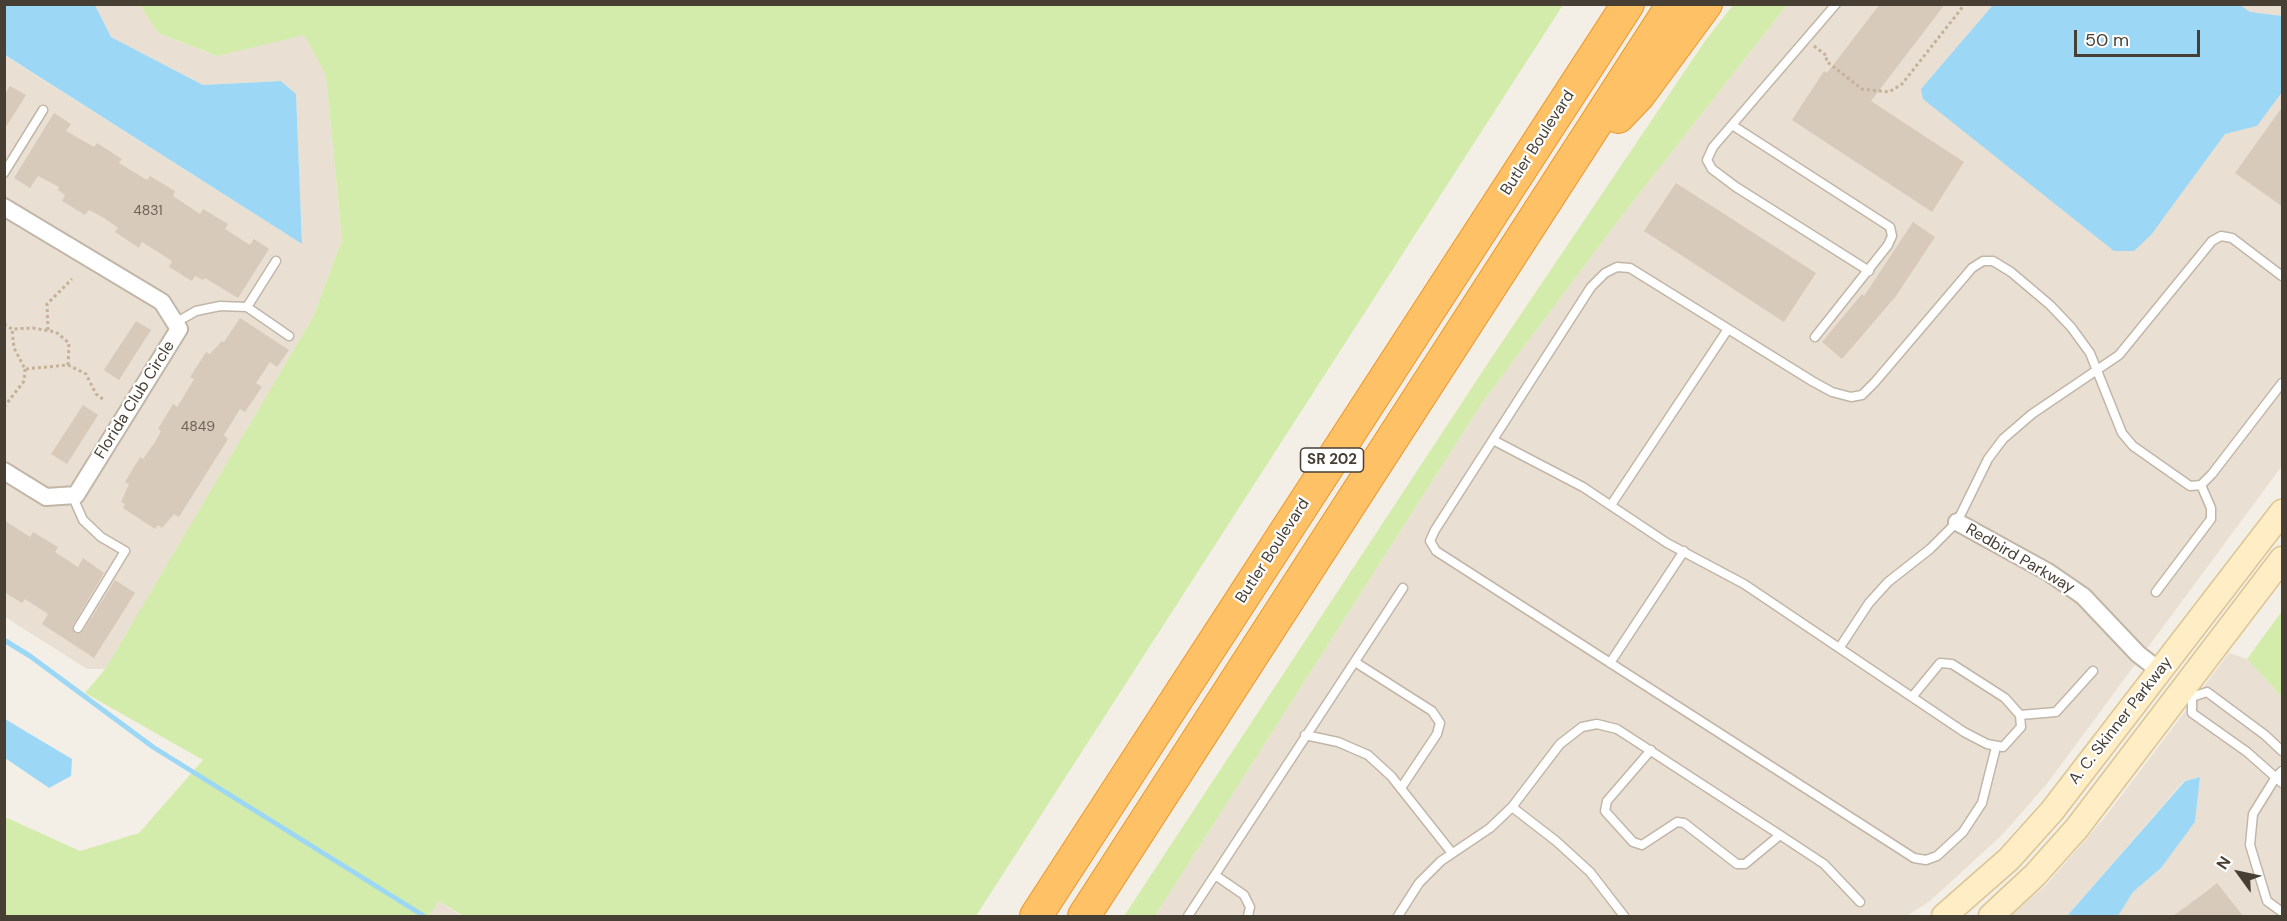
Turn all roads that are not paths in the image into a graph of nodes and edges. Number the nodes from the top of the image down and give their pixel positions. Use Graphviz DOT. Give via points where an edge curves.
graph roads {
  1 [pos="1628,4"];
  2 [pos="1673,4"];
  3 [pos="1706,4"];
  4 [pos="1836,4"];
  5 [pos="43,110"];
  6 [pos="1732,124"];
  7 [pos="1570,164"];
  8 [pos="4,173"];
  9 [pos="4,207"];
  10 [pos="276,261"];
  11 [pos="1869,271"];
  12 [pos="2283,276"];
  13 [pos="246,308"];
  14 [pos="175,323"];
  15 [pos="1728,329"];
  16 [pos="289,336"];
  17 [pos="1815,337"];
  18 [pos="2097,368"];
  19 [pos="2283,383"];
  20 [pos="1493,440"];
  21 [pos="4,471"];
  22 [pos="2201,485"];
  23 [pos="72,495"];
  24 [pos="1611,505"];
  25 [pos="2283,512"];
  26 [pos="1957,522"];
  27 [pos="1684,551"];
  28 [pos="2283,559"];
  29 [pos="1403,588"];
  30 [pos="2156,592"];
  31 [pos="78,628"];
  32 [pos="1840,647"];
  33 [pos="1355,662"];
  34 [pos="1610,663"];
  35 [pos="2093,671"];
  36 [pos="2176,684"];
  37 [pos="1912,697"];
  38 [pos="2020,715"];
  39 [pos="1305,735"];
  40 [pos="1996,747"];
  41 [pos="1651,750"];
  42 [pos="2283,751"];
  43 [pos="2280,777"];
  44 [pos="1401,788"];
  45 [pos="1512,807"];
  46 [pos="1780,835"];
  47 [pos="1452,853"];
  48 [pos="1215,875"];
  49 [pos="1860,902"];
  50 [pos="2283,912"];
  51 [pos="1036,916"];
  52 [pos="1084,916"];
  53 [pos="1188,916"];
  54 [pos="1248,916"];
  55 [pos="1398,916"];
  56 [pos="1624,916"];
  57 [pos="1944,916"];
  58 [pos="1991,916"];
  1 -- 51 [label="highway, Butler Boulevard / SR 202"];
  2 -- 7 [label="highway, SR 202"];
  3 -- 7 [label="highway" via="1639,95"];
  4 -- 6 [label="lane"];
  5 -- 8 [label="lane"];
  6 -- 11 [label="lane" via="1890,227 1888,246"];
  6 -- 11 [label="lane" via="1707,160 1712,170"];
  7 -- 52 [label="highway, SR 202"];
  9 -- 14 [label="street, Florida Club Circle" via="162,302"];
  10 -- 13 [label="lane"];
  11 -- 17 [label="lane"];
  12 -- 18 [label="lane" via="2232,238 2221,236 2212,241 2136,338 2119,356"];
  13 -- 14 [label="lane" via="220,306 196,311"];
  13 -- 16 [label="lane"];
  14 -- 23 [label="street, Florida Club Circle" via="179,329 76,495"];
  15 -- 18 [label="lane" via="1832,392 1851,397 1862,395 1972,268 1983,261 1993,261 2050,304 2071,327"];
  15 -- 20 [label="lane" via="1630,268 1617,267 1591,287"];
  15 -- 24 [label="lane"];
  18 -- 22 [label="lane" via="2122,433 2133,446 2182,482"];
  18 -- 26 [label="lane" via="2003,439 1988,459"];
  19 -- 22 [label="lane"];
  20 -- 24 [label="lane"];
  20 -- 34 [label="lane" via="1431,541 1436,551"];
  21 -- 23 [label="street" via="46,497"];
  22 -- 30 [label="lane" via="2211,508 2211,519"];
  23 -- 31 [label="lane" via="83,520 100,537 125,551"];
  24 -- 27 [label="lane"];
  25 -- 36 [label="main road, A. C. Skinner Parkway"];
  26 -- 32 [label="lane" via="1888,582"];
  26 -- 36 [label="street, Redbird Parkway" via="2083,596 2122,639"];
  27 -- 32 [label="lane" via="1744,584"];
  27 -- 34 [label="lane"];
  28 -- 36 [label="main road, A. C. Skinner Parkway"];
  29 -- 33 [label="lane"];
  32 -- 37 [label="lane"];
  33 -- 39 [label="lane"];
  33 -- 44 [label="lane" via="1432,711 1440,723 1437,734"];
  34 -- 40 [label="lane" via="1914,858 1926,860 1937,856 1962,832 1982,803"];
  35 -- 38 [label="lane" via="2056,712"];
  36 -- 42 [label="lane" via="2207,692"];
  36 -- 43 [label="lane" via="2192,712"];
  36 -- 57 [label="main road, A. C. Skinner Parkway" via="2009,858"];
  36 -- 58 [label="main road, A. C. Skinner Parkway" via="2077,828"];
  37 -- 38 [label="lane" via="1940,663 1952,664 2005,698"];
  37 -- 40 [label="lane" via="1964,732"];
  38 -- 40 [label="lane" via="2020,726 2013,738 2003,747"];
  39 -- 44 [label="lane" via="1338,742 1368,755"];
  39 -- 48 [label="lane"];
  41 -- 45 [label="lane" via="1617,729 1597,723 1582,727 1560,744"];
  41 -- 46 [label="lane"];
  41 -- 46 [label="lane" via="1607,801 1605,811 1633,842 1642,845 1677,822 1684,823 1737,864 1744,864"];
  43 -- 50 [label="lane" via="2253,814 2250,845 2267,901"];
  44 -- 47 [label="lane"];
  45 -- 47 [label="lane" via="1490,828"];
  45 -- 56 [label="lane" via="1590,872"];
  46 -- 49 [label="lane" via="1824,864"];
  47 -- 55 [label="lane" via="1419,883"];
  48 -- 53 [label="lane"];
  48 -- 54 [label="lane" via="1244,895 1250,907"];
}
